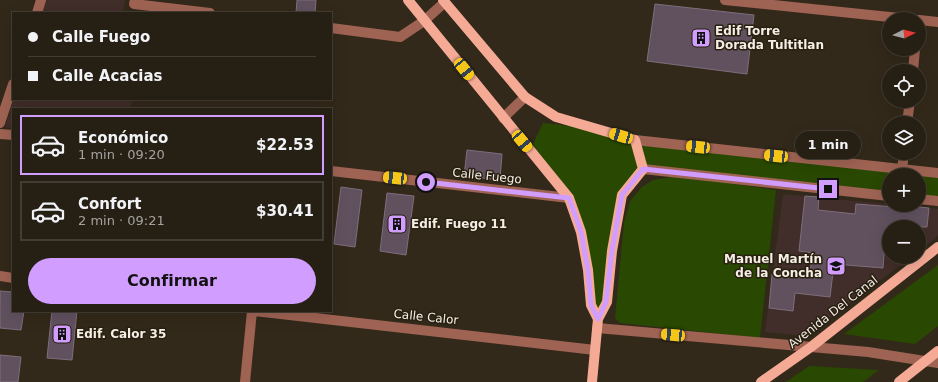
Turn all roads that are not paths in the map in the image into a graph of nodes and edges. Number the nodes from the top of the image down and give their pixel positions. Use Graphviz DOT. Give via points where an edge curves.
graph roads {
  1 [pos="41,0"];
  2 [pos="135,0"];
  3 [pos="408,0"];
  4 [pos="725,0"];
  5 [pos="444,1"];
  6 [pos="37,12"];
  7 [pos="202,12"];
  8 [pos="882,16"];
  9 [pos="424,21"];
  10 [pos="926,21"];
  11 [pos="938,22"];
  12 [pos="332,28"];
  13 [pos="12,87"];
  14 [pos="525,97"];
  15 [pos="503,118"];
  16 [pos="0,123"];
  17 [pos="0,134"];
  18 [pos="12,135"];
  19 [pos="635,140"];
  20 [pos="884,168"];
  21 [pos="643,169"];
  22 [pos="332,171"];
  23 [pos="926,172"];
  24 [pos="938,173"];
  25 [pos="882,195"];
  26 [pos="569,198"];
  27 [pos="926,200"];
  28 [pos="938,201"];
  29 [pos="938,247"];
  30 [pos="0,276"];
  31 [pos="12,278"];
  32 [pos="253,312"];
  33 [pos="262,312"];
  34 [pos="598,323"];
  35 [pos="811,347"];
  36 [pos="595,350"];
  37 [pos="938,351"];
  38 [pos="925,362"];
  39 [pos="938,363"];
  40 [pos="245,382"];
  41 [pos="592,382"];
  42 [pos="761,382"];
  43 [pos="899,382"];
  1 -- 6 [label="street"];
  2 -- 7 [label="street" via="134,4"];
  3 -- 9 [label="main road"];
  4 -- 8 [label="street"];
  5 -- 9 [label="street"];
  5 -- 14 [label="main road"];
  9 -- 12 [label="street" via="400,37"];
  9 -- 15 [label="main road"];
  10 -- 11 [label="street"];
  13 -- 16 [label="street"];
  14 -- 15 [label="street"];
  14 -- 19 [label="main road" via="556,117"];
  15 -- 26 [label="main road"];
  17 -- 18 [label="street"];
  19 -- 20 [label="street"];
  19 -- 21 [label="main road"];
  21 -- 25 [label="street"];
  21 -- 34 [label="main road" via="622,195 606,302"];
  22 -- 26 [label="street, Calle Fuego"];
  23 -- 24 [label="street"];
  26 -- 34 [label="main road" via="581,232 591,305"];
  27 -- 28 [label="street"];
  29 -- 35 [label="main road, Avenida Del Canal"];
  30 -- 31 [label="street"];
  32 -- 40 [label="street"];
  33 -- 36 [label="street, Calle Calor"];
  34 -- 35 [label="street"];
  34 -- 36 [label="main road"];
  35 -- 38 [label="street" via="868,352"];
  35 -- 42 [label="main road, Avenida Del Canal"];
  36 -- 41 [label="main road"];
  37 -- 38 [label="main road"];
  38 -- 39 [label="street"];
  38 -- 43 [label="main road"];
}
